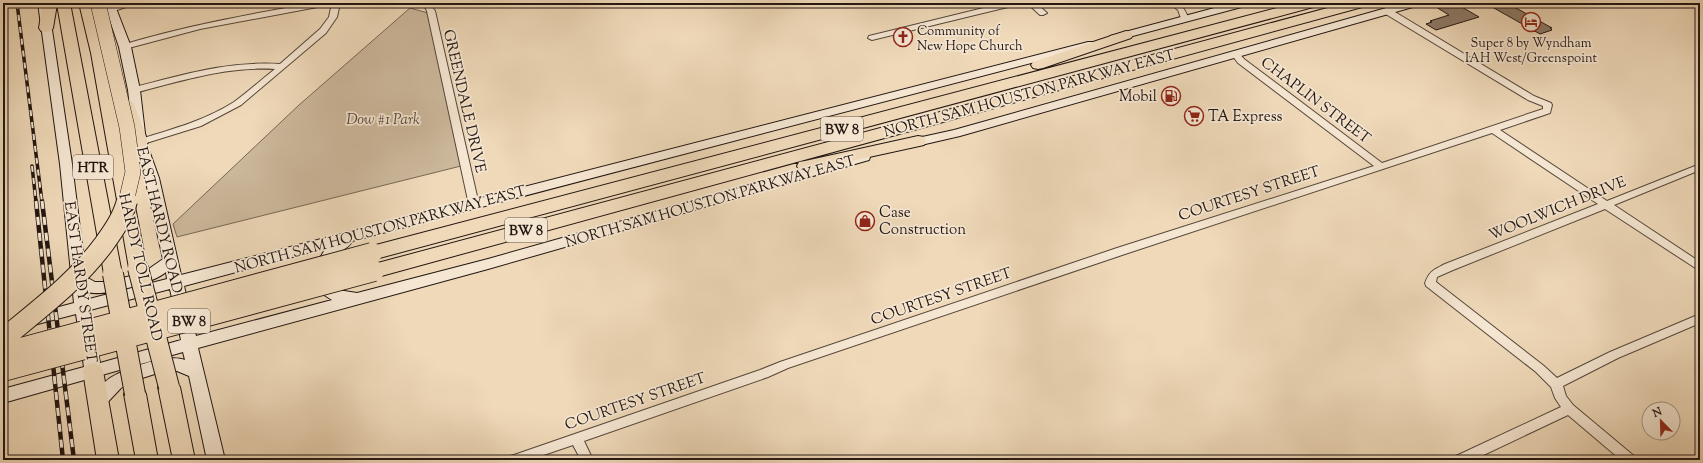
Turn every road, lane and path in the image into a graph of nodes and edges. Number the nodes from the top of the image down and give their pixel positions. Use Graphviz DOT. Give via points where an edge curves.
graph roads {
  1 [pos="43,3"];
  2 [pos="50,3"];
  3 [pos="63,3"];
  4 [pos="86,3"];
  5 [pos="134,3"];
  6 [pos="328,3"];
  7 [pos="336,3"];
  8 [pos="1013,3"];
  9 [pos="1031,3"];
  10 [pos="1173,3"];
  11 [pos="1245,3"];
  12 [pos="1312,3"];
  13 [pos="1361,3"];
  14 [pos="1416,3"];
  15 [pos="426,4"];
  16 [pos="106,5"];
  17 [pos="1387,11"];
  18 [pos="1043,13"];
  19 [pos="1185,19"];
  20 [pos="46,28"];
  21 [pos="1126,35"];
  22 [pos="872,38"];
  23 [pos="125,47"];
  24 [pos="98,53"];
  25 [pos="1235,54"];
  26 [pos="282,66"];
  27 [pos="134,90"];
  28 [pos="1492,129"];
  29 [pos="918,141"];
  30 [pos="140,142"];
  31 [pos="1381,167"];
  32 [pos="1700,167"];
  33 [pos="676,181"];
  34 [pos="1605,204"];
  35 [pos="474,205"];
  36 [pos="377,231"];
  37 [pos="170,261"];
  38 [pos="373,262"];
  39 [pos="1700,267"];
  40 [pos="79,280"];
  41 [pos="175,282"];
  42 [pos="368,296"];
  43 [pos="82,306"];
  44 [pos="1700,318"];
  45 [pos="3,327"];
  46 [pos="3,339"];
  47 [pos="189,344"];
  48 [pos="3,353"];
  49 [pos="3,371"];
  50 [pos="93,371"];
  51 [pos="196,372"];
  52 [pos="1556,384"];
  53 [pos="3,396"];
  54 [pos="98,401"];
  55 [pos="1569,409"];
  56 [pos="576,438"];
  57 [pos="108,460"];
  58 [pos="147,460"];
  59 [pos="184,460"];
  60 [pos="216,460"];
  61 [pos="514,460"];
  62 [pos="587,460"];
  63 [pos="1460,460"];
  64 [pos="1630,460"];
  1 -- 20 [label="main road, EAST HARDY STREET"];
  2 -- 20 [label="highway"];
  3 -- 58 [label="highway, HARDY TOLL ROAD / HTR, bridge"];
  4 -- 24 [label="highway, HARDY TOLL ROAD / HTR"];
  5 -- 16 [label="street"];
  6 -- 23 [label="street" via="198,27"];
  7 -- 26 [label="street" via="335,13 328,26"];
  8 -- 22 [label="street"];
  9 -- 18 [label="street"];
  10 -- 19 [label="street" via="1181,9"];
  11 -- 19 [label="main road, NORTH SAM HOUSTON PARKWAY EAST"];
  12 -- 33 [label="highway, NORTH SAM HOUSTON PARKWAY EAST / BW 8"];
  13 -- 33 [label="highway, NORTH SAM HOUSTON PARKWAY EAST / BW 8"];
  14 -- 17 [label="main road, NORTH SAM HOUSTON PARKWAY EAST"];
  15 -- 35 [label="street, GREENDALE DRIVE" via="431,11"];
  16 -- 23 [label="main road, EAST HARDY ROAD"];
  16 -- 46 [label="highway, bridge" via="133,172 124,212 91,262 67,287"];
  17 -- 25 [label="main road, NORTH SAM HOUSTON PARKWAY EAST"];
  17 -- 28 [label="street, COURTESY STREET" via="1531,98 1548,105 1547,110"];
  19 -- 21 [label="main road, NORTH SAM HOUSTON PARKWAY EAST"];
  20 -- 40 [label="main road, EAST HARDY STREET" via="66,164"];
  21 -- 33 [label="highway"];
  21 -- 35 [label="main road, NORTH SAM HOUSTON PARKWAY EAST"];
  23 -- 27 [label="main road, EAST HARDY ROAD"];
  24 -- 30 [label="highway" via="124,101"];
  24 -- 59 [label="highway, HARDY TOLL ROAD / HTR, bridge" via="138,268 169,387"];
  25 -- 29 [label="main road, NORTH SAM HOUSTON PARKWAY EAST" via="956,133"];
  25 -- 31 [label="street, CHAPLIN STREET"];
  26 -- 27 [label="street" via="246,65 216,68"];
  26 -- 30 [label="street" via="225,111 185,129"];
  27 -- 30 [label="main road, EAST HARDY ROAD"];
  28 -- 31 [label="street, COURTESY STREET"];
  28 -- 34 [label="street"];
  29 -- 33 [label="highway" via="771,173"];
  29 -- 42 [label="main road, NORTH SAM HOUSTON PARKWAY EAST"];
  30 -- 37 [label="main road, EAST HARDY ROAD" via="152,178"];
  31 -- 56 [label="street, COURTESY STREET" via="1066,269"];
  32 -- 34 [label="street, WOOLWICH DRIVE"];
  33 -- 38 [label="highway, NORTH SAM HOUSTON PARKWAY EAST / BW 8"];
  34 -- 39 [label="street"];
  34 -- 52 [label="street, WOOLWICH DRIVE" via="1449,267 1433,275 1430,283"];
  35 -- 36 [label="main road, NORTH SAM HOUSTON PARKWAY EAST"];
  36 -- 41 [label="main road, NORTH SAM HOUSTON PARKWAY EAST"];
  36 -- 42 [label="main road" via="344,243 325,258 326,289 334,295 346,298"];
  37 -- 40 [label="main road" via="147,277 106,287 93,288"];
  37 -- 41 [label="main road, EAST HARDY ROAD"];
  38 -- 48 [label="highway, NORTH SAM HOUSTON PARKWAY EAST / BW 8, bridge"];
  38 -- 49 [label="highway, NORTH SAM HOUSTON PARKWAY EAST / BW 8, bridge"];
  40 -- 43 [label="main road, EAST HARDY STREET"];
  41 -- 43 [label="main road, NORTH SAM HOUSTON PARKWAY EAST"];
  41 -- 47 [label="main road, EAST HARDY ROAD"];
  42 -- 47 [label="main road, NORTH SAM HOUSTON PARKWAY EAST"];
  43 -- 45 [label="main road, NORTH SAM HOUSTON PARKWAY EAST"];
  43 -- 50 [label="main road, EAST HARDY STREET"];
  44 -- 52 [label="street" via="1614,355"];
  47 -- 50 [label="main road, NORTH SAM HOUSTON PARKWAY EAST"];
  47 -- 51 [label="main road, EAST HARDY ROAD"];
  50 -- 53 [label="main road, NORTH SAM HOUSTON PARKWAY EAST"];
  50 -- 54 [label="highway"];
  51 -- 54 [label="main road" via="179,364 164,365 128,376 115,383"];
  51 -- 60 [label="main road, EAST HARDY ROAD"];
  52 -- 55 [label="street" via="1561,398"];
  54 -- 57 [label="highway"];
  55 -- 63 [label="street"];
  55 -- 64 [label="street"];
  56 -- 61 [label="street, COURTESY STREET"];
  56 -- 62 [label="street"];
}
